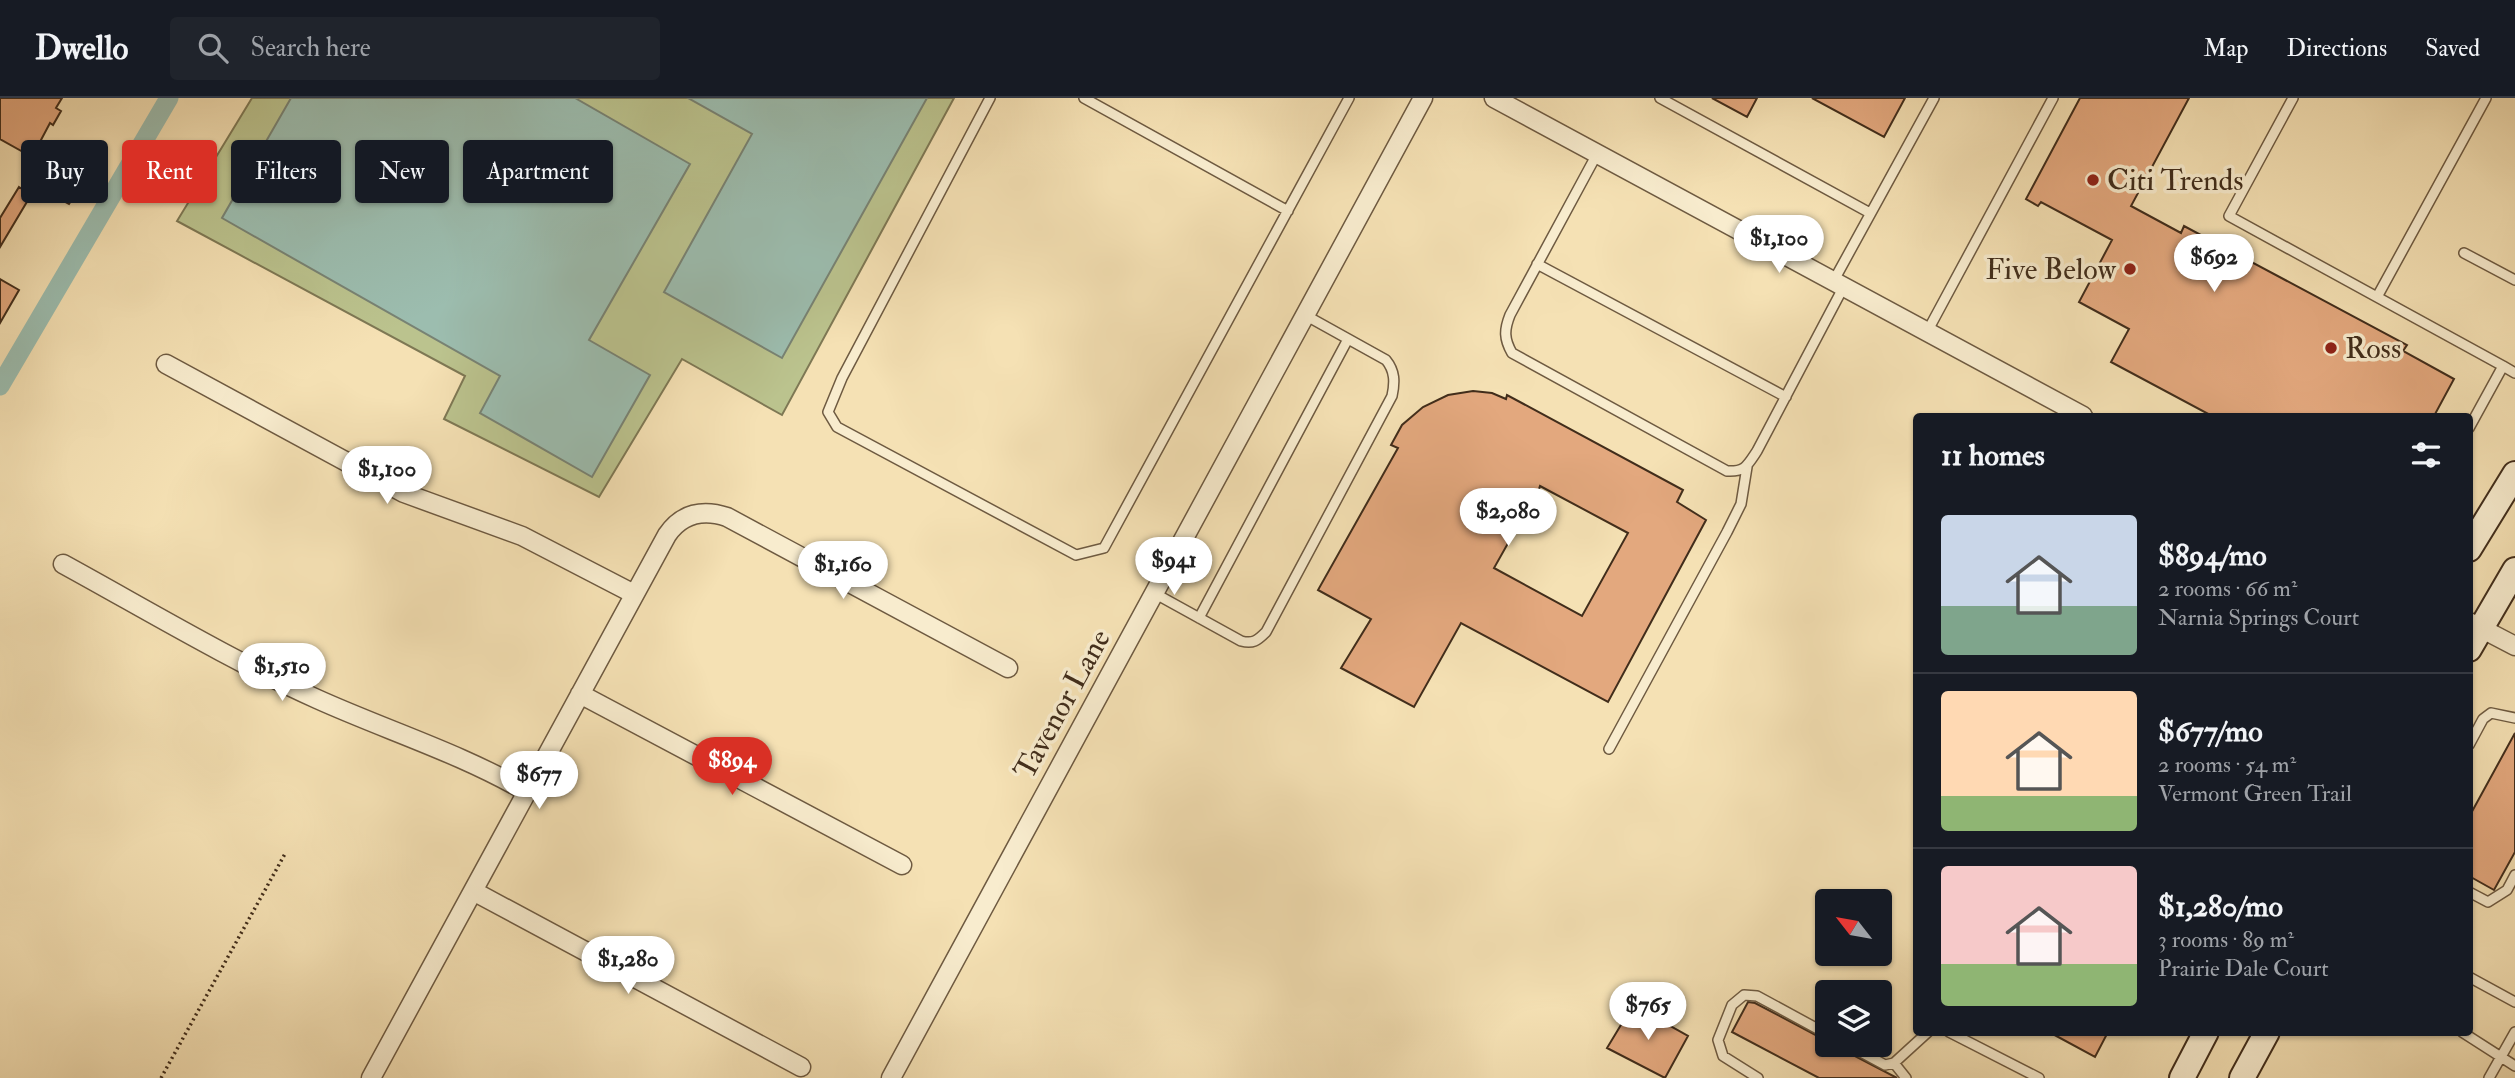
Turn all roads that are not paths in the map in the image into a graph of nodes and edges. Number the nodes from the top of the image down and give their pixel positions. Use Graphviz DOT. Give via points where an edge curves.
graph roads {
  1 [pos="990,98"];
  2 [pos="1084,98"];
  3 [pos="1349,98"];
  4 [pos="1423,98"];
  5 [pos="1494,98"];
  6 [pos="1660,98"];
  7 [pos="1934,98"];
  8 [pos="2053,98"];
  9 [pos="2293,98"];
  10 [pos="2486,98"];
  11 [pos="1597,154"];
  12 [pos="1288,211"];
  13 [pos="1870,213"];
  14 [pos="2464,253"];
  15 [pos="1537,264"];
  16 [pos="2515,280"];
  17 [pos="1838,285"];
  18 [pos="2377,297"];
  19 [pos="1305,315"];
  20 [pos="1926,333"];
  21 [pos="1348,339"];
  22 [pos="166,364"];
  23 [pos="2504,366"];
  24 [pos="2515,373"];
  25 [pos="1786,397"];
  26 [pos="2077,413"];
  27 [pos="2473,421"];
  28 [pos="1747,467"];
  29 [pos="2515,474"];
  30 [pos="2473,542"];
  31 [pos="63,564"];
  32 [pos="2515,570"];
  33 [pos="1154,593"];
  34 [pos="634,594"];
  35 [pos="1199,618"];
  36 [pos="2473,633"];
  37 [pos="2515,646"];
  38 [pos="1008,668"];
  39 [pos="580,694"];
  40 [pos="2515,719"];
  41 [pos="2473,737"];
  42 [pos="1609,749"];
  43 [pos="527,792"];
  44 [pos="902,865"];
  45 [pos="2515,875"];
  46 [pos="473,891"];
  47 [pos="2473,894"];
  48 [pos="2473,978"];
  49 [pos="2515,1002"];
  50 [pos="1815,1027"];
  51 [pos="2515,1032"];
  52 [pos="1924,1036"];
  53 [pos="1957,1036"];
  54 [pos="2204,1036"];
  55 [pos="2265,1036"];
  56 [pos="2468,1036"];
  57 [pos="1870,1057"];
  58 [pos="2500,1058"];
  59 [pos="1894,1063"];
  60 [pos="2515,1066"];
  61 [pos="801,1067"];
  62 [pos="372,1078"];
  63 [pos="891,1078"];
  64 [pos="1758,1078"];
  65 [pos="1906,1078"];
  66 [pos="2039,1078"];
  67 [pos="2182,1078"];
  68 [pos="2242,1078"];
  69 [pos="2489,1078"];
  1 -- 12 [label="lane" via="828,412 837,427 1076,555 1104,548"];
  2 -- 12 [label="lane"];
  3 -- 12 [label="lane"];
  4 -- 19 [label="street, Tavenor Lane"];
  5 -- 11 [label="street"];
  6 -- 13 [label="lane"];
  7 -- 13 [label="lane"];
  8 -- 20 [label="lane"];
  9 -- 18 [label="lane" via="2229,216"];
  10 -- 18 [label="lane"];
  11 -- 15 [label="lane"];
  11 -- 17 [label="street"];
  13 -- 17 [label="lane"];
  14 -- 16 [label="lane"];
  15 -- 25 [label="lane"];
  15 -- 28 [label="lane" via="1505,329 1512,353 1727,471"];
  17 -- 20 [label="street"];
  17 -- 25 [label="lane"];
  18 -- 23 [label="lane"];
  19 -- 21 [label="lane"];
  19 -- 33 [label="street, Tavenor Lane"];
  20 -- 26 [label="street"];
  21 -- 35 [label="lane"];
  21 -- 35 [label="lane" via="1386,360 1395,386 1266,632 1250,643"];
  22 -- 34 [label="street" via="404,493 522,536"];
  23 -- 24 [label="lane"];
  23 -- 27 [label="lane"];
  25 -- 28 [label="lane"];
  28 -- 42 [label="lane" via="1741,504"];
  29 -- 30 [label="main road"];
  31 -- 43 [label="street" via="317,699 445,750"];
  32 -- 36 [label="main road"];
  33 -- 35 [label="lane"];
  33 -- 63 [label="street, Tavenor Lane"];
  34 -- 38 [label="street" via="675,524 704,512 727,517"];
  34 -- 39 [label="street"];
  36 -- 37 [label="street"];
  39 -- 43 [label="street"];
  39 -- 44 [label="street"];
  40 -- 41 [label="lane" via="2491,713"];
  43 -- 46 [label="street"];
  45 -- 47 [label="lane" via="2507,890 2488,902"];
  46 -- 61 [label="street"];
  46 -- 62 [label="street"];
  48 -- 49 [label="lane"];
  50 -- 64 [label="lane" via="1757,996 1744,995 1732,1005 1718,1040 1723,1056"];
  51 -- 58 [label="lane"];
  52 -- 59 [label="lane"];
  53 -- 66 [label="lane"];
  54 -- 67 [label="main road"];
  55 -- 68 [label="main road"];
  56 -- 58 [label="lane"];
  57 -- 59 [label="lane" via="1885,1065"];
  58 -- 60 [label="lane"];
  58 -- 69 [label="lane"];
  59 -- 65 [label="lane"];
}
